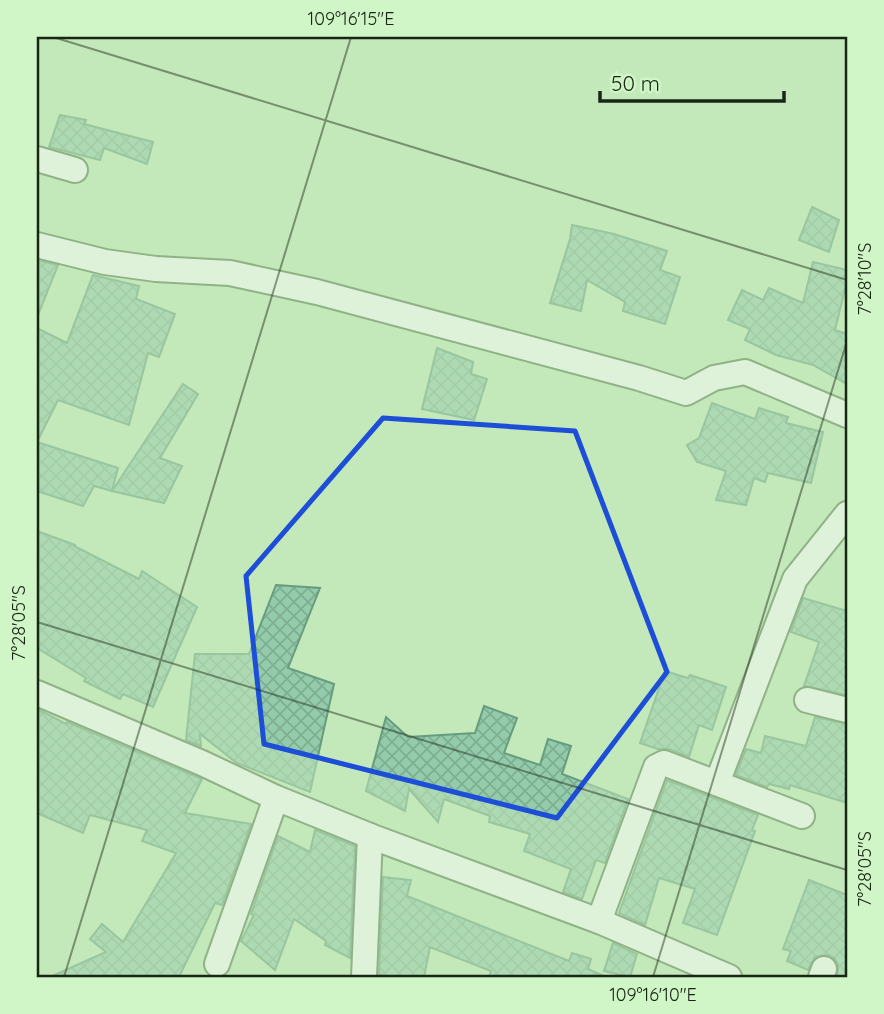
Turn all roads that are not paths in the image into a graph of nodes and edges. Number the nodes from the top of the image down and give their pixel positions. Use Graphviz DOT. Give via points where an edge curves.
graph roads {
  1 [pos="37,159"];
  2 [pos="75,170"];
  3 [pos="37,245"];
  4 [pos="847,415"];
  5 [pos="847,514"];
  6 [pos="37,693"];
  7 [pos="807,699"];
  8 [pos="847,710"];
  9 [pos="718,783"];
  10 [pos="276,798"];
  11 [pos="802,816"];
  12 [pos="370,836"];
  13 [pos="599,921"];
  14 [pos="217,964"];
  15 [pos="364,977"];
  16 [pos="729,977"];
  1 -- 2 [label="street"];
  3 -- 4 [label="street" via="105,262 230,273 317,292 686,393 714,379 745,372"];
  5 -- 9 [label="street" via="795,579"];
  6 -- 10 [label="street"];
  7 -- 8 [label="street"];
  9 -- 11 [label="street"];
  9 -- 13 [label="street" via="664,764 656,767"];
  10 -- 12 [label="street"];
  10 -- 14 [label="street"];
  12 -- 13 [label="street"];
  12 -- 15 [label="street"];
  13 -- 16 [label="street"];
}
